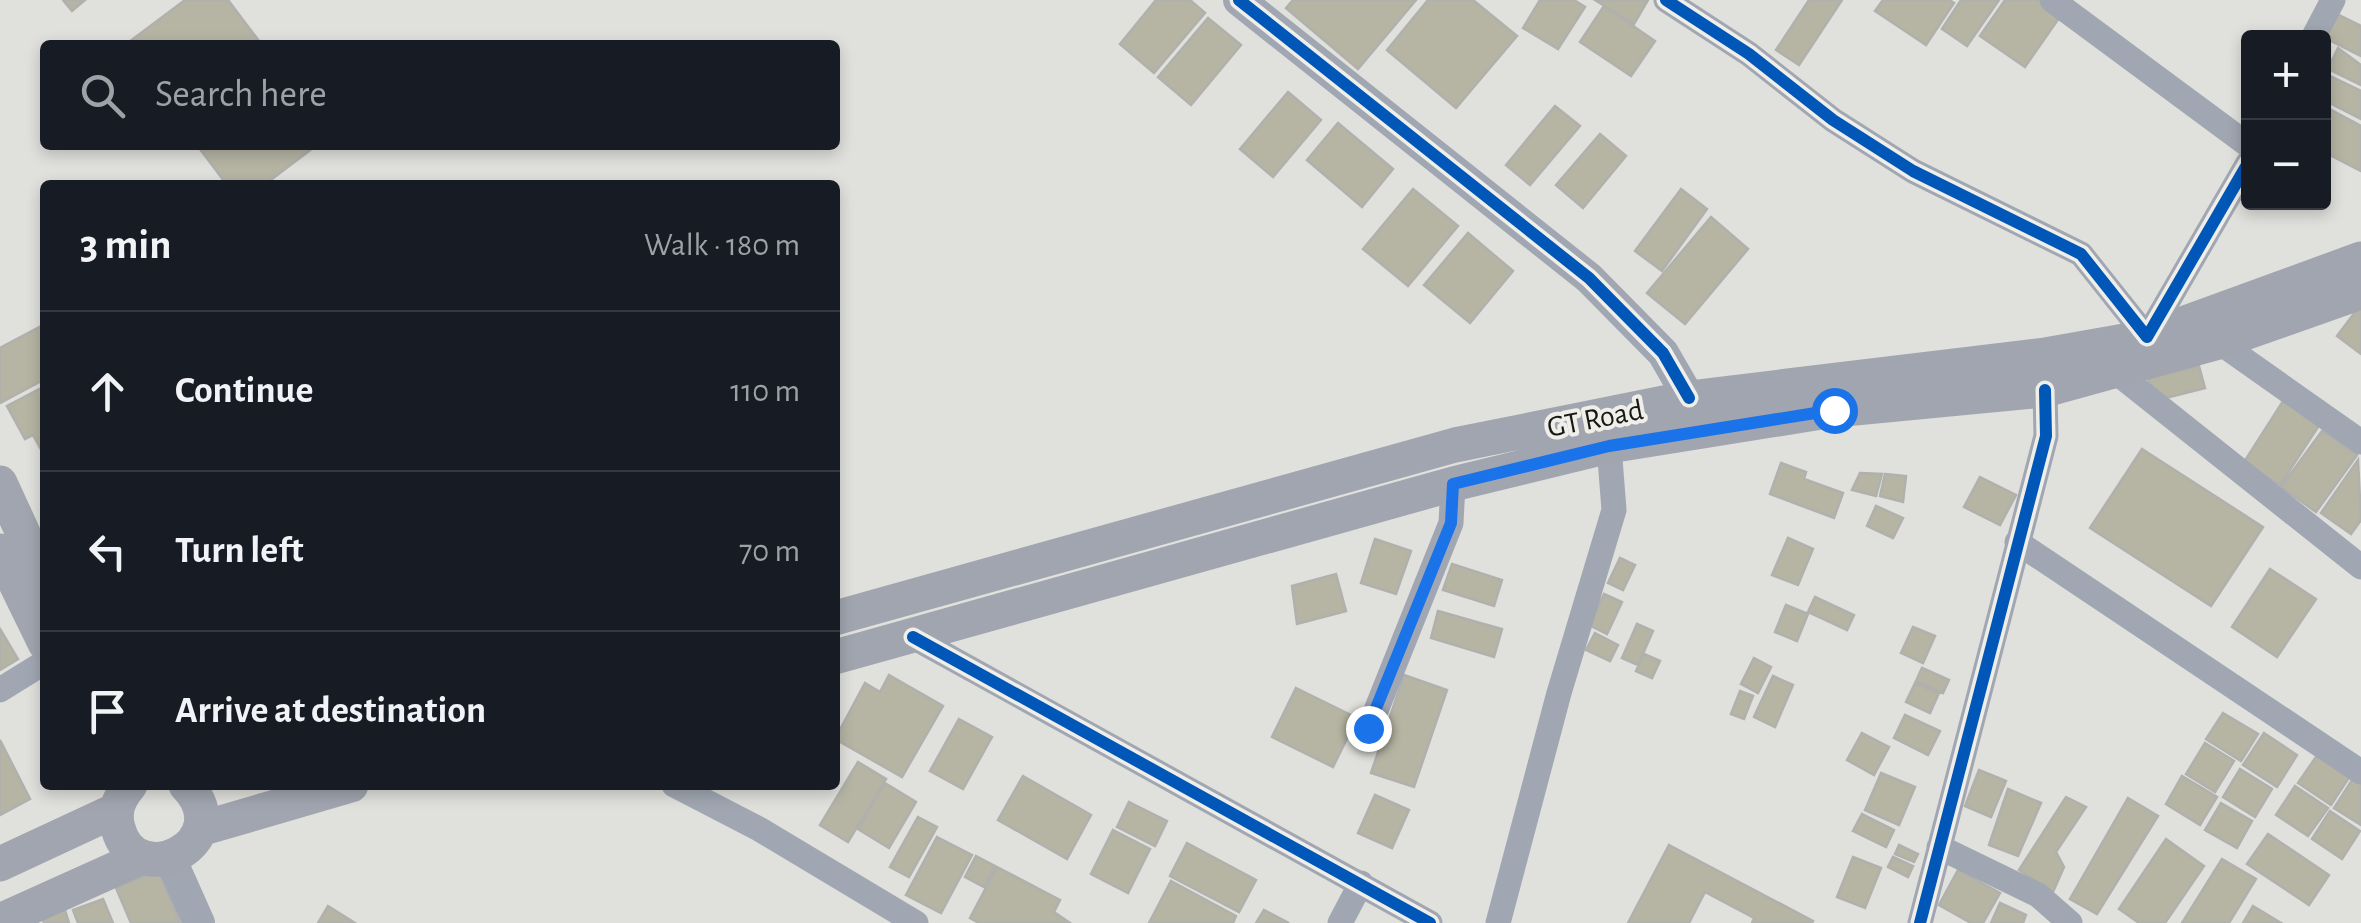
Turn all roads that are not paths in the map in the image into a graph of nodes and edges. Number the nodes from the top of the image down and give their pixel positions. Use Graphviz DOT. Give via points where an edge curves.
graph roads {
  1 [pos="1239,0"];
  2 [pos="2052,0"];
  3 [pos="2333,0"];
  4 [pos="1680,4"];
  5 [pos="2318,30"];
  6 [pos="2241,140"];
  7 [pos="2241,175"];
  8 [pos="2361,259"];
  9 [pos="2361,292"];
  10 [pos="2147,337"];
  11 [pos="2220,342"];
  12 [pos="2117,373"];
  13 [pos="2046,390"];
  14 [pos="1689,398"];
  15 [pos="2361,442"];
  16 [pos="1609,446"];
  17 [pos="0,483"];
  18 [pos="1453,484"];
  19 [pos="2018,542"];
  20 [pos="0,551"];
  21 [pos="2361,566"];
  22 [pos="40,570"];
  23 [pos="840,617"];
  24 [pos="40,633"];
  25 [pos="912,637"];
  26 [pos="840,657"];
  27 [pos="40,665"];
  28 [pos="0,690"];
  29 [pos="1368,728"];
  30 [pos="2361,772"];
  31 [pos="189,790"];
  32 [pos="334,790"];
  33 [pos="683,790"];
  34 [pos="121,794"];
  35 [pos="200,829"];
  36 [pos="1940,847"];
  37 [pos="156,857"];
  38 [pos="0,864"];
  39 [pos="1361,883"];
  40 [pos="877,914"];
  41 [pos="0,921"];
  42 [pos="199,923"];
  43 [pos="916,923"];
  44 [pos="1340,923"];
  45 [pos="1430,923"];
  46 [pos="1498,923"];
  47 [pos="1920,923"];
  48 [pos="2070,923"];
  1 -- 14 [label="street" via="1588,278 1663,353"];
  2 -- 6 [label="street"];
  3 -- 5 [label="street"];
  4 -- 10 [label="street" via="1833,120 1913,171 2081,254"];
  7 -- 10 [label="street"];
  8 -- 10 [label="main road, GT Road"];
  9 -- 11 [label="main road"];
  10 -- 14 [label="main road, GT Road"];
  11 -- 12 [label="main road"];
  11 -- 15 [label="street"];
  12 -- 13 [label="main road"];
  12 -- 21 [label="street"];
  13 -- 16 [label="main road" via="1834,410"];
  13 -- 19 [label="street" via="2046,436"];
  14 -- 23 [label="main road, GT Road" via="1455,444"];
  16 -- 18 [label="main road"];
  16 -- 46 [label="street" via="1614,510"];
  17 -- 22 [label="main road"];
  18 -- 25 [label="main road"];
  18 -- 29 [label="street" via="1451,523"];
  19 -- 30 [label="street"];
  19 -- 36 [label="street"];
  20 -- 24 [label="main road"];
  25 -- 26 [label="main road"];
  25 -- 39 [label="street"];
  27 -- 28 [label="street"];
  31 -- 35 [label="main road" via="199,804"];
  32 -- 35 [label="main road"];
  33 -- 40 [label="street" via="759,830"];
  34 -- 37 [label="main road" via="121,838"];
  34 -- 38 [label="main road"];
  35 -- 37 [label="main road" via="184,852"];
  36 -- 47 [label="street"];
  36 -- 48 [label="street" via="2038,895"];
  37 -- 41 [label="main road"];
  37 -- 42 [label="street"];
  39 -- 44 [label="street"];
  39 -- 45 [label="street"];
  40 -- 43 [label="street"];
}
